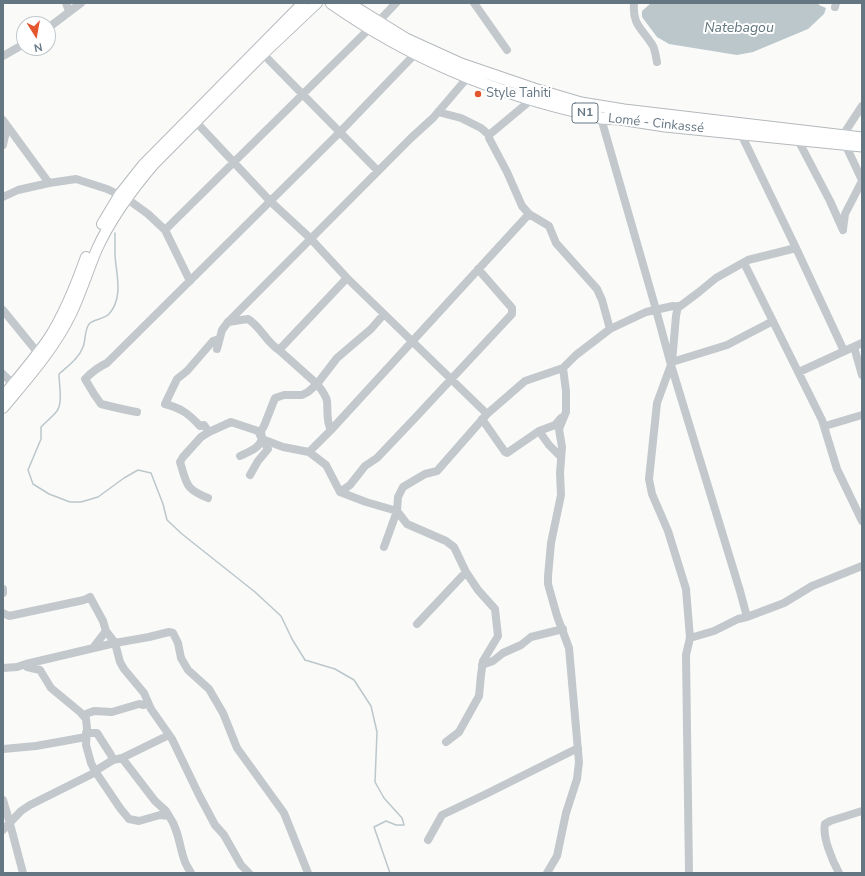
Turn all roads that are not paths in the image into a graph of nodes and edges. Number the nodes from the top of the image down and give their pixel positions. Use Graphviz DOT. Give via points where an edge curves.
graph roads {
  1 [pos="81,3"];
  2 [pos="303,3"];
  3 [pos="317,3"];
  4 [pos="331,3"];
  5 [pos="348,3"];
  6 [pos="396,3"];
  7 [pos="474,3"];
  8 [pos="634,3"];
  9 [pos="68,7"];
  10 [pos="56,20"];
  11 [pos="374,25"];
  12 [pos="16,49"];
  13 [pos="507,50"];
  14 [pos="263,54"];
  15 [pos="414,54"];
  16 [pos="3,56"];
  17 [pos="657,62"];
  18 [pos="468,77"];
  19 [pos="303,94"];
  20 [pos="531,100"];
  21 [pos="862,106"];
  22 [pos="438,112"];
  23 [pos="601,118"];
  24 [pos="196,122"];
  25 [pos="5,124"];
  26 [pos="340,132"];
  27 [pos="741,134"];
  28 [pos="488,136"];
  29 [pos="862,138"];
  30 [pos="798,140"];
  31 [pos="844,140"];
  32 [pos="3,146"];
  33 [pos="862,146"];
  34 [pos="233,162"];
  35 [pos="378,171"];
  36 [pos="862,180"];
  37 [pos="48,183"];
  38 [pos="123,196"];
  39 [pos="3,197"];
  40 [pos="270,201"];
  41 [pos="529,214"];
  42 [pos="165,230"];
  43 [pos="310,238"];
  44 [pos="796,248"];
  45 [pos="744,263"];
  46 [pos="478,269"];
  47 [pos="347,278"];
  48 [pos="190,281"];
  49 [pos="678,306"];
  50 [pos="3,310"];
  51 [pos="656,310"];
  52 [pos="384,314"];
  53 [pos="773,321"];
  54 [pos="228,322"];
  55 [pos="610,329"];
  56 [pos="219,339"];
  57 [pos="412,341"];
  58 [pos="862,343"];
  59 [pos="854,347"];
  60 [pos="217,349"];
  61 [pos="279,350"];
  62 [pos="844,351"];
  63 [pos="38,353"];
  64 [pos="672,363"];
  65 [pos="563,368"];
  66 [pos="799,372"];
  67 [pos="3,374"];
  68 [pos="862,375"];
  69 [pos="452,378"];
  70 [pos="13,384"];
  71 [pos="317,384"];
  72 [pos="3,396"];
  73 [pos="3,408"];
  74 [pos="137,412"];
  75 [pos="566,412"];
  76 [pos="862,415"];
  77 [pos="485,417"];
  78 [pos="825,426"];
  79 [pos="331,430"];
  80 [pos="539,431"];
  81 [pos="209,432"];
  82 [pos="262,439"];
  83 [pos="309,452"];
  84 [pos="240,456"];
  85 [pos="561,457"];
  86 [pos="250,475"];
  87 [pos="340,492"];
  88 [pos="208,498"];
  89 [pos="398,508"];
  90 [pos="862,521"];
  91 [pos="384,547"];
  92 [pos="862,566"];
  93 [pos="466,572"];
  94 [pos="3,589"];
  95 [pos="3,593"];
  96 [pos="3,613"];
  97 [pos="747,617"];
  98 [pos="417,624"];
  99 [pos="563,629"];
  100 [pos="106,631"];
  101 [pos="690,638"];
  102 [pos="115,643"];
  103 [pos="93,648"];
  104 [pos="26,664"];
  105 [pos="482,665"];
  106 [pos="3,668"];
  107 [pos="148,703"];
  108 [pos="83,716"];
  109 [pos="86,735"];
  110 [pos="169,735"];
  111 [pos="446,742"];
  112 [pos="578,748"];
  113 [pos="3,749"];
  114 [pos="122,758"];
  115 [pos="113,760"];
  116 [pos="96,772"];
  117 [pos="3,800"];
  118 [pos="862,811"];
  119 [pos="169,816"];
  120 [pos="10,824"];
  121 [pos="3,830"];
  122 [pos="428,840"];
  123 [pos="22,873"];
  124 [pos="191,873"];
  125 [pos="249,873"];
  126 [pos="308,873"];
  127 [pos="547,873"];
  128 [pos="689,873"];
  129 [pos="839,873"];
  1 -- 9 [label="street"];
  2 -- 38 [label="main road" via="143,165"];
  3 -- 14 [label="main road"];
  4 -- 11 [label="highway, Lomé - Cinkassé / N1"];
  5 -- 11 [label="highway, Lomé - Cinkassé / N1"];
  6 -- 11 [label="street"];
  7 -- 13 [label="street"];
  8 -- 17 [label="street" via="633,12 638,27 654,47"];
  9 -- 10 [label="street"];
  11 -- 15 [label="highway, Lomé - Cinkassé / N1"];
  11 -- 19 [label="street"];
  11 -- 31 [label="highway, Lomé - Cinkassé / N1" via="461,64 581,102"];
  12 -- 16 [label="street"];
  14 -- 19 [label="street"];
  14 -- 24 [label="main road"];
  15 -- 18 [label="highway, Lomé - Cinkassé / N1"];
  15 -- 26 [label="street"];
  18 -- 20 [label="highway, Lomé - Cinkassé / N1"];
  18 -- 22 [label="street"];
  19 -- 26 [label="street"];
  19 -- 34 [label="street"];
  20 -- 23 [label="highway, Lomé - Cinkassé / N1"];
  20 -- 28 [label="street"];
  21 -- 31 [label="street"];
  22 -- 28 [label="street" via="461,118 481,128"];
  22 -- 35 [label="street"];
  23 -- 27 [label="highway, Lomé - Cinkassé / N1"];
  23 -- 51 [label="street"];
  24 -- 34 [label="street"];
  24 -- 38 [label="main road"];
  25 -- 32 [label="street"];
  25 -- 37 [label="street"];
  26 -- 35 [label="street"];
  26 -- 40 [label="street"];
  27 -- 30 [label="highway, Lomé - Cinkassé / N1"];
  27 -- 44 [label="street"];
  28 -- 41 [label="street" via="522,206"];
  29 -- 31 [label="highway, Lomé - Cinkassé / N1"];
  30 -- 31 [label="highway, Lomé - Cinkassé / N1"];
  30 -- 36 [label="street" via="843,230 846,214"];
  31 -- 33 [label="highway, Lomé - Cinkassé / N1"];
  31 -- 36 [label="street"];
  34 -- 40 [label="street"];
  34 -- 42 [label="street"];
  35 -- 43 [label="street"];
  37 -- 38 [label="street" via="76,179"];
  37 -- 39 [label="street" via="18,190"];
  38 -- 42 [label="street"];
  38 -- 63 [label="main road" via="98,232 61,316"];
  38 -- 73 [label="main road" via="98,248 74,308 58,338"];
  40 -- 43 [label="street"];
  40 -- 48 [label="street"];
  41 -- 46 [label="street"];
  41 -- 55 [label="street" via="548,226 556,243 597,289"];
  42 -- 48 [label="street"];
  43 -- 47 [label="street"];
  43 -- 54 [label="street"];
  44 -- 45 [label="street"];
  44 -- 62 [label="street"];
  45 -- 49 [label="street" via="716,278"];
  45 -- 53 [label="street"];
  46 -- 57 [label="street"];
  46 -- 69 [label="street" via="513,312"];
  47 -- 52 [label="street"];
  47 -- 61 [label="street"];
  48 -- 74 [label="street" via="107,363 85,379 101,404"];
  49 -- 51 [label="street"];
  49 -- 64 [label="street"];
  50 -- 63 [label="street"];
  51 -- 55 [label="street" via="638,315"];
  51 -- 64 [label="street"];
  52 -- 57 [label="street"];
  52 -- 71 [label="street" via="371,329 337,358"];
  53 -- 64 [label="street" via="727,344"];
  53 -- 66 [label="street"];
  54 -- 56 [label="street"];
  54 -- 61 [label="street" via="248,319 269,343"];
  55 -- 65 [label="street"];
  56 -- 60 [label="street"];
  56 -- 81 [label="street" via="213,341 177,379 165,404 191,415"];
  57 -- 69 [label="street"];
  57 -- 79 [label="street"];
  58 -- 59 [label="street"];
  59 -- 62 [label="street"];
  59 -- 68 [label="street"];
  61 -- 71 [label="street"];
  62 -- 66 [label="street"];
  63 -- 70 [label="main road"];
  64 -- 97 [label="street"];
  64 -- 101 [label="street" via="657,403 649,485 684,580"];
  65 -- 75 [label="street"];
  65 -- 77 [label="street" via="525,381"];
  66 -- 90 [label="street" via="822,420 838,473"];
  67 -- 70 [label="street"];
  69 -- 77 [label="street"];
  69 -- 87 [label="street" via="377,458 365,466 350,485"];
  70 -- 72 [label="main road"];
  71 -- 79 [label="street" via="327,400 328,424"];
  71 -- 82 [label="street" via="302,395 275,398 261,431"];
  75 -- 80 [label="street" via="555,425"];
  75 -- 85 [label="street" via="559,430"];
  76 -- 78 [label="street"];
  77 -- 80 [label="street" via="505,452"];
  77 -- 89 [label="street" via="437,471 425,474 403,488 398,497"];
  79 -- 83 [label="street"];
  80 -- 85 [label="street"];
  81 -- 82 [label="street" via="231,422 258,431"];
  81 -- 88 [label="street" via="201,437 180,462 189,488"];
  82 -- 83 [label="street" via="283,447"];
  82 -- 84 [label="street" via="261,444"];
  82 -- 86 [label="street" via="268,449"];
  83 -- 87 [label="street" via="326,465"];
  85 -- 99 [label="street" via="561,495 551,543 548,584"];
  87 -- 89 [label="street" via="389,509"];
  89 -- 91 [label="street"];
  89 -- 93 [label="street" via="407,524 446,541 454,548"];
  92 -- 97 [label="street" via="812,586 784,603"];
  93 -- 98 [label="street"];
  93 -- 105 [label="street" via="495,608 497,617 498,636"];
  94 -- 95 [label="street"];
  96 -- 100 [label="street" via="9,616 90,597"];
  97 -- 101 [label="street"];
  99 -- 105 [label="street" via="531,637"];
  99 -- 112 [label="street" via="570,648"];
  100 -- 102 [label="street"];
  100 -- 103 [label="street"];
  101 -- 128 [label="street" via="686,654"];
  102 -- 103 [label="street"];
  102 -- 107 [label="street" via="120,662 144,693"];
  102 -- 126 [label="street" via="173,633 188,670 209,689 223,713 237,748 284,813"];
  103 -- 104 [label="street"];
  104 -- 106 [label="street"];
  104 -- 108 [label="street" via="27,668 40,670 51,688"];
  105 -- 111 [label="street" via="479,696 459,732"];
  107 -- 108 [label="street" via="112,712 94,711"];
  107 -- 110 [label="street"];
  108 -- 109 [label="street" via="87,723"];
  109 -- 113 [label="street" via="36,746"];
  109 -- 115 [label="street" via="97,733"];
  109 -- 116 [label="street" via="87,750"];
  110 -- 114 [label="street"];
  110 -- 125 [label="street" via="215,825"];
  112 -- 122 [label="street" via="442,815"];
  112 -- 127 [label="street" via="577,779 556,856"];
  114 -- 115 [label="street"];
  114 -- 119 [label="street"];
  115 -- 116 [label="street"];
  116 -- 119 [label="street" via="130,819 139,821 160,815"];
  116 -- 120 [label="street" via="30,805"];
  117 -- 120 [label="street"];
  118 -- 129 [label="street" via="825,824 826,840"];
  119 -- 124 [label="street" via="179,836 185,862"];
  120 -- 121 [label="street"];
  120 -- 123 [label="street"];
}
